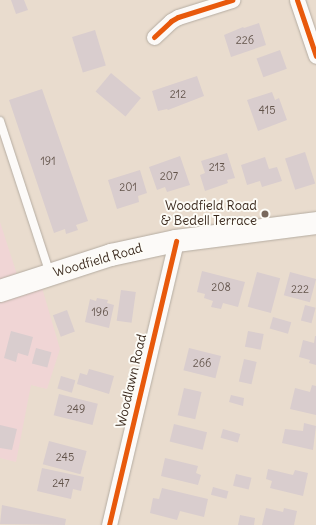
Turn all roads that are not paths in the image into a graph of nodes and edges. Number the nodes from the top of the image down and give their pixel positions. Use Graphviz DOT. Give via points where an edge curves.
graph roads {
  1 [pos="232,0"];
  2 [pos="297,0"];
  3 [pos="154,37"];
  4 [pos="316,56"];
  5 [pos="0,121"];
  6 [pos="316,223"];
  7 [pos="176,241"];
  8 [pos="50,275"];
  9 [pos="0,291"];
  10 [pos="109,525"];
  1 -- 3 [label="street" via="178,17"];
  2 -- 4 [label="street"];
  5 -- 8 [label="lane"];
  6 -- 7 [label="main road, Woodfield Road"];
  7 -- 8 [label="main road, Woodfield Road" via="111,255"];
  7 -- 10 [label="street, Woodlawn Road"];
  8 -- 9 [label="main road, Woodfield Road"];
}
